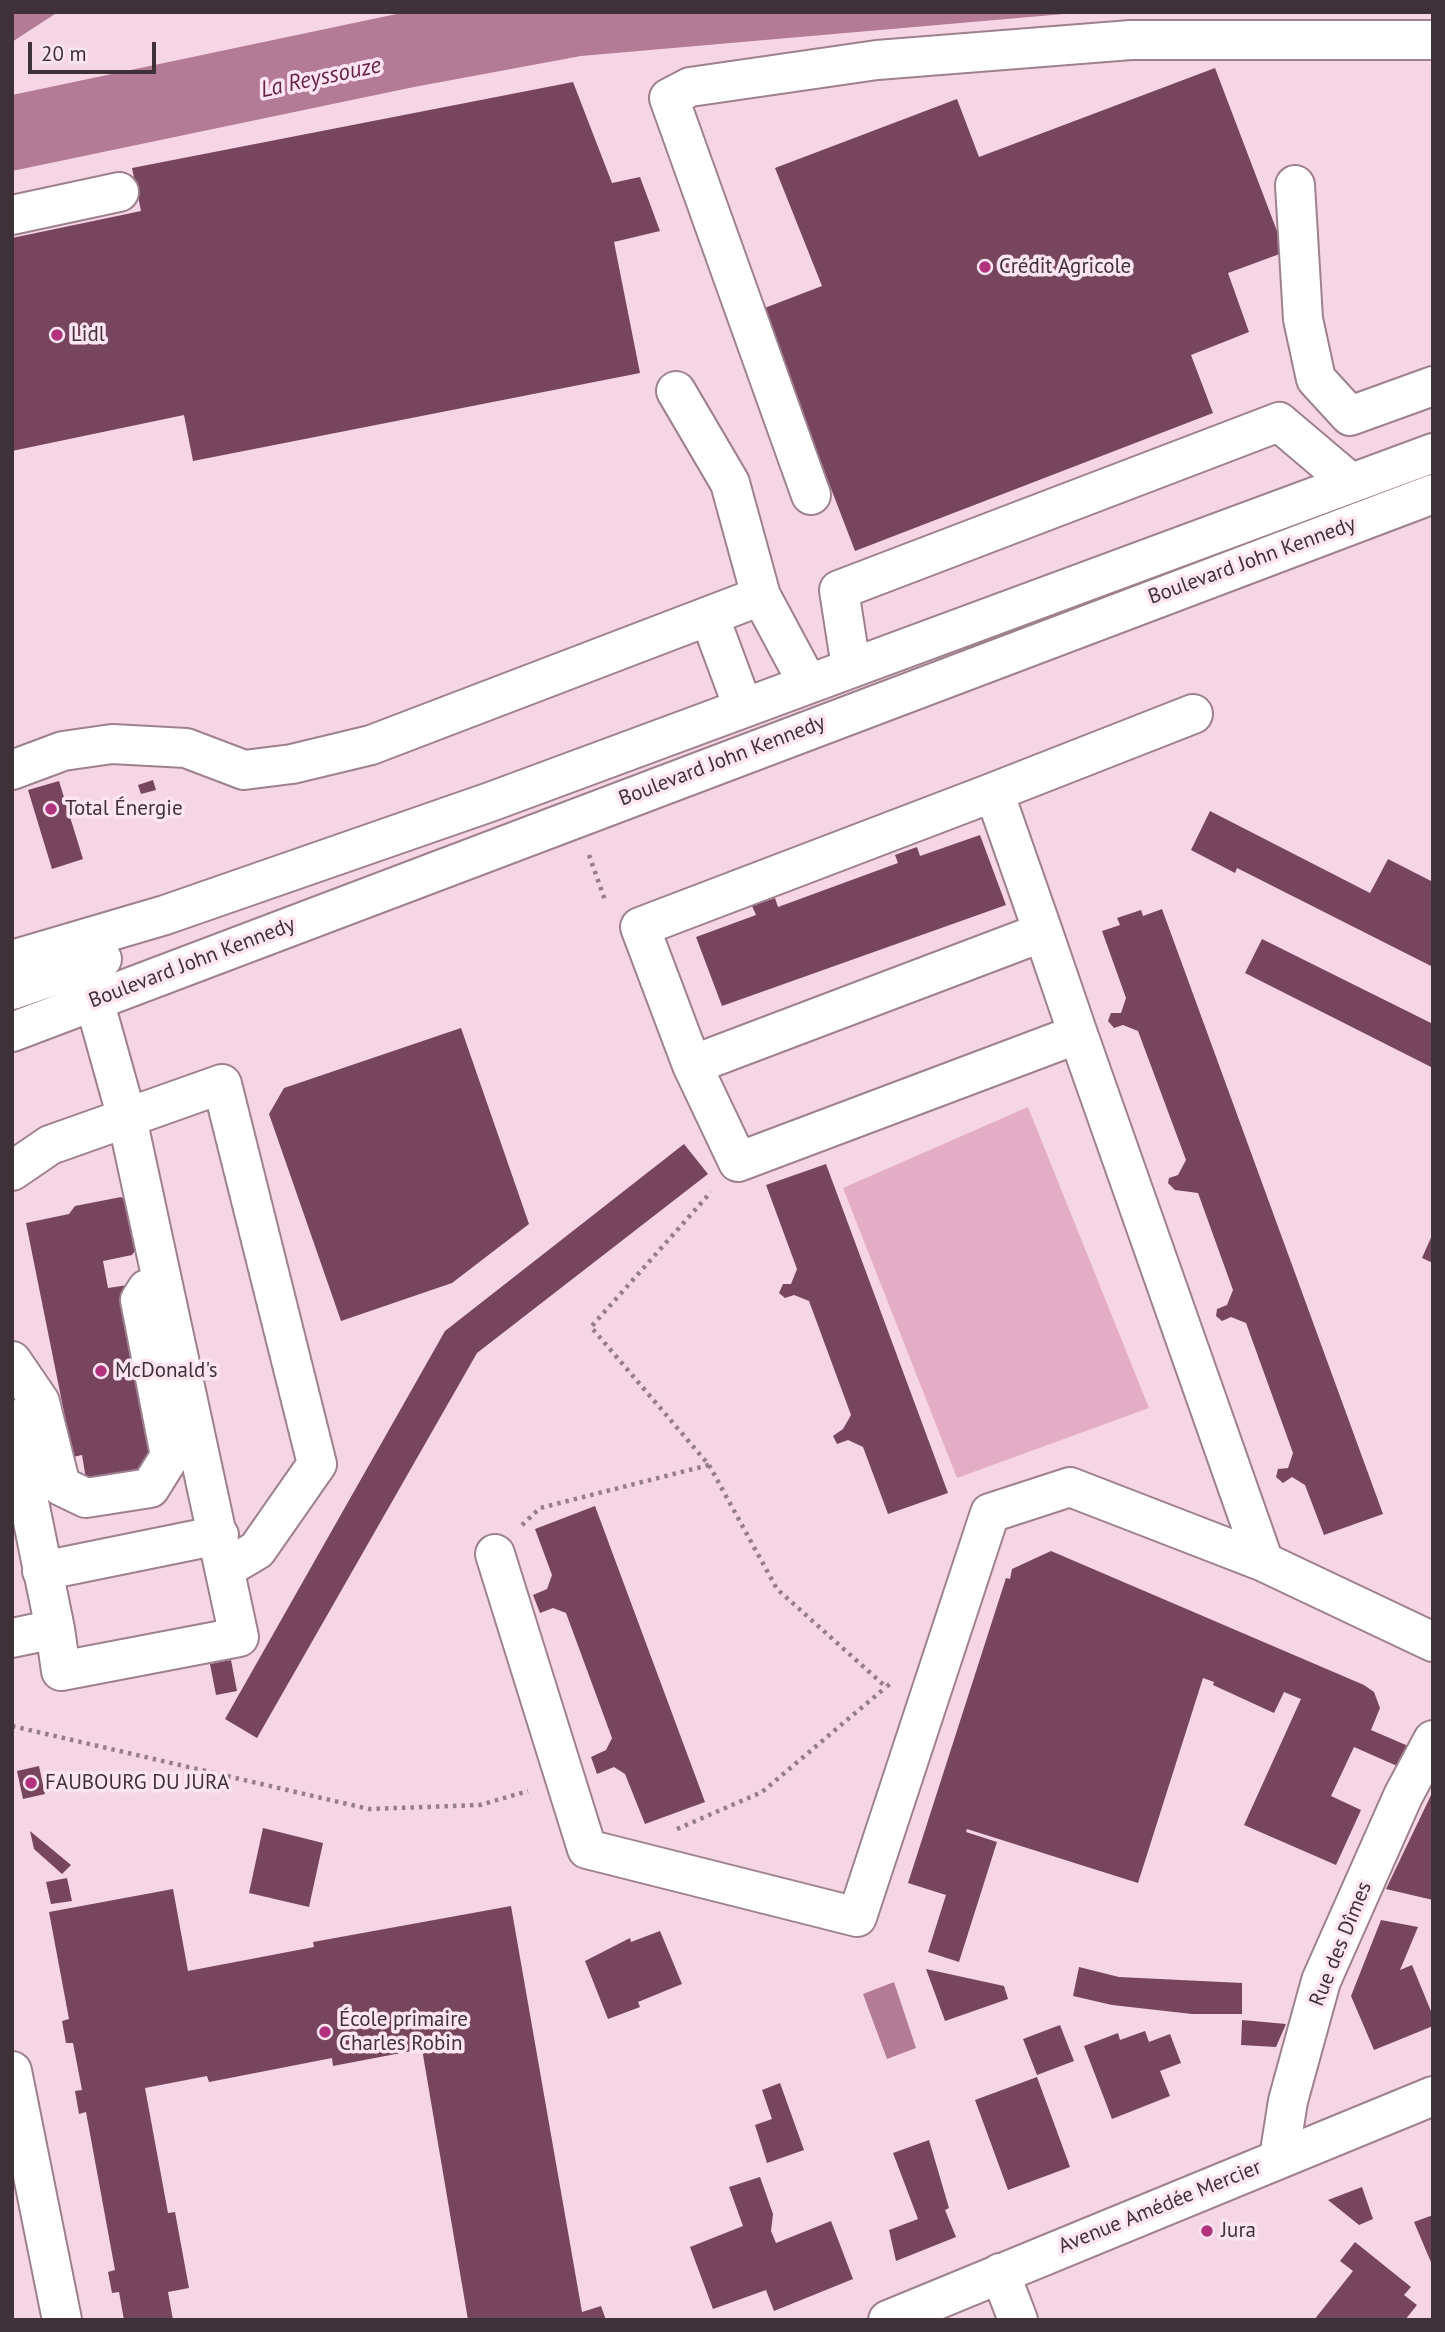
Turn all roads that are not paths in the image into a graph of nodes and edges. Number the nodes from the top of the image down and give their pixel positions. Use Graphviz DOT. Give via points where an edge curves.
graph roads {
  1 [pos="1433,40"];
  2 [pos="1295,186"];
  3 [pos="119,192"];
  4 [pos="12,215"];
  5 [pos="1433,386"];
  6 [pos="676,391"];
  7 [pos="1433,453"];
  8 [pos="1351,484"];
  9 [pos="1433,494"];
  10 [pos="811,495"];
  11 [pos="761,596"];
  12 [pos="710,618"];
  13 [pos="851,667"];
  14 [pos="807,682"];
  15 [pos="743,706"];
  16 [pos="1193,714"];
  17 [pos="12,770"];
  18 [pos="994,792"];
  19 [pos="1043,932"];
  20 [pos="14,966"];
  21 [pos="94,1000"];
  22 [pos="12,1032"];
  23 [pos="1078,1034"];
  24 [pos="692,1065"];
  25 [pos="127,1118"];
  26 [pos="12,1171"];
  27 [pos="160,1269"];
  28 [pos="12,1361"];
  29 [pos="12,1419"];
  30 [pos="222,1552"];
  31 [pos="495,1554"];
  32 [pos="1264,1562"];
  33 [pos="42,1571"];
  34 [pos="55,1629"];
  35 [pos="12,1638"];
  36 [pos="1433,1642"];
  37 [pos="1433,1740"];
  38 [pos="12,2071"];
  39 [pos="1433,2096"];
  40 [pos="1279,2158"];
  41 [pos="24,2181"];
  42 [pos="1000,2273"];
  43 [pos="62,2320"];
  44 [pos="888,2320"];
  45 [pos="1018,2320"];
  1 -- 10 [label="main road" via="1131,40 877,60 690,87 669,98"];
  2 -- 5 [label="main road" via="1303,319 1316,379 1350,415"];
  3 -- 4 [label="main road"];
  6 -- 11 [label="main road" via="730,483"];
  7 -- 8 [label="main road, Boulevard John Kennedy"];
  8 -- 13 [label="main road, Boulevard John Kennedy"];
  8 -- 13 [label="main road" via="1279,422 839,590"];
  9 -- 21 [label="main road, Boulevard John Kennedy"];
  11 -- 12 [label="main road"];
  11 -- 14 [label="main road"];
  12 -- 15 [label="main road"];
  12 -- 17 [label="main road" via="371,745 292,764 244,769 186,748 112,744 63,751"];
  13 -- 14 [label="main road, Boulevard John Kennedy"];
  14 -- 15 [label="main road, Boulevard John Kennedy"];
  15 -- 20 [label="main road, Boulevard John Kennedy" via="490,802"];
  16 -- 18 [label="main road"];
  18 -- 19 [label="main road"];
  18 -- 24 [label="main road" via="640,927"];
  19 -- 23 [label="main road"];
  19 -- 24 [label="main road"];
  21 -- 22 [label="main road, Boulevard John Kennedy"];
  21 -- 25 [label="main road"];
  23 -- 24 [label="main road" via="738,1162"];
  23 -- 32 [label="main road"];
  25 -- 26 [label="main road" via="50,1145"];
  25 -- 27 [label="main road"];
  25 -- 30 [label="main road" via="222,1084 317,1464 257,1550"];
  27 -- 28 [label="main road" via="140,1300 170,1456 150,1488 86,1498 61,1486 40,1402"];
  27 -- 30 [label="main road"];
  29 -- 33 [label="main road"];
  30 -- 33 [label="main road"];
  30 -- 34 [label="main road" via="239,1637 61,1671"];
  31 -- 32 [label="main road" via="587,1849 857,1917 990,1513 1070,1487"];
  32 -- 36 [label="main road"];
  33 -- 34 [label="main road"];
  34 -- 35 [label="main road"];
  37 -- 40 [label="main road, Rue des Dîmes" via="1403,1796 1321,1981 1288,2101"];
  38 -- 41 [label="main road"];
  39 -- 40 [label="main road, Avenue Amédée Mercier"];
  40 -- 42 [label="main road, Avenue Amédée Mercier"];
  41 -- 43 [label="main road"];
  42 -- 44 [label="main road, Avenue Amédée Mercier"];
  42 -- 45 [label="main road"];
}
